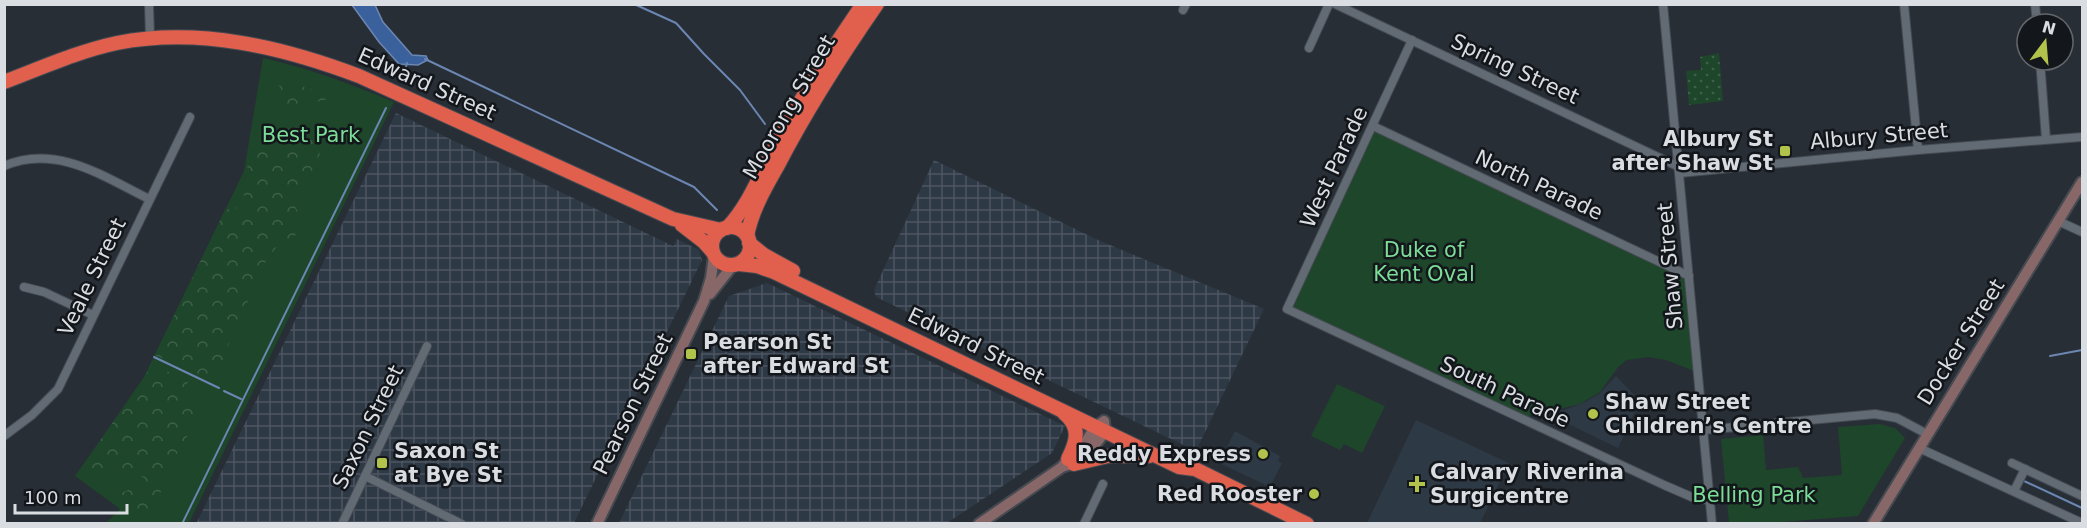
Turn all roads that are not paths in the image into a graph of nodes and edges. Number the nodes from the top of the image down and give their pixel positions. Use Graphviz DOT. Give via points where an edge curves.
graph roads {
  1 [pos="149,4"];
  2 [pos="863,4"];
  3 [pos="877,4"];
  4 [pos="1329,4"];
  5 [pos="1335,4"];
  6 [pos="1663,4"];
  7 [pos="1904,4"];
  8 [pos="150,38"];
  9 [pos="1412,40"];
  10 [pos="1309,48"];
  11 [pos="2041,72"];
  12 [pos="4,82"];
  13 [pos="190,117"];
  14 [pos="1372,126"];
  15 [pos="2082,137"];
  16 [pos="2046,139"];
  17 [pos="1918,150"];
  18 [pos="4,166"];
  19 [pos="1679,170"];
  20 [pos="2082,182"];
  21 [pos="150,200"];
  22 [pos="673,219"];
  23 [pos="2058,220"];
  24 [pos="724,229"];
  25 [pos="2082,232"];
  26 [pos="748,239"];
  27 [pos="713,253"];
  28 [pos="736,265"];
  29 [pos="1689,276"];
  30 [pos="24,287"];
  31 [pos="704,301"];
  32 [pos="1287,309"];
  33 [pos="93,315"];
  34 [pos="427,346"];
  35 [pos="1059,409"];
  36 [pos="1101,426"];
  37 [pos="1704,430"];
  38 [pos="4,435"];
  39 [pos="1927,435"];
  40 [pos="1919,447"];
  41 [pos="1157,456"];
  42 [pos="2012,463"];
  43 [pos="1068,464"];
  44 [pos="1195,469"];
  45 [pos="2025,469"];
  46 [pos="365,476"];
  47 [pos="1103,484"];
  48 [pos="2014,491"];
  49 [pos="2082,496"];
  50 [pos="1709,500"];
  51 [pos="2082,523"];
  52 [pos="342,524"];
  53 [pos="462,524"];
  54 [pos="597,524"];
  55 [pos="979,524"];
  56 [pos="1084,524"];
  57 [pos="1307,524"];
  58 [pos="1712,524"];
  59 [pos="1873,524"];
  1 -- 8 [label="street"];
  2 -- 24 [label="highway, Moorong Street" via="782,134 742,210"];
  3 -- 26 [label="highway, Moorong Street" via="791,139 756,206"];
  4 -- 10 [label="street"];
  5 -- 9 [label="street, Spring Street"];
  6 -- 19 [label="street, Shaw Street"];
  7 -- 17 [label="street"];
  8 -- 12 [label="highway, Edward Street" via="115,44"];
  8 -- 22 [label="highway, Edward Street" via="240,42 317,60"];
  9 -- 14 [label="street, West Parade"];
  9 -- 19 [label="street, Spring Street"];
  11 -- 16 [label="street"];
  13 -- 21 [label="street, Veale Street"];
  14 -- 29 [label="street, North Parade"];
  14 -- 32 [label="street, West Parade"];
  15 -- 16 [label="street, Albury Street"];
  16 -- 17 [label="street, Albury Street"];
  17 -- 19 [label="street, Albury Street"];
  18 -- 21 [label="street" via="39,157 58,159 81,165"];
  19 -- 29 [label="street, Shaw Street"];
  20 -- 23 [label="main road, Docker Street"];
  21 -- 33 [label="street, Veale Street"];
  22 -- 24 [label="highway, Edward Street"];
  22 -- 27 [label="highway, Edward Street"];
  23 -- 25 [label="street"];
  23 -- 39 [label="main road, Docker Street"];
  24 -- 26 [label="highway" via="736,228"];
  24 -- 27 [label="highway" via="714,238"];
  26 -- 28 [label="highway" via="747,255"];
  26 -- 36 [label="highway, Edward Street" via="772,261"];
  27 -- 28 [label="highway" via="723,264"];
  27 -- 31 [label="main road, Pearson Street"];
  28 -- 31 [label="main road, Pearson Street"];
  28 -- 35 [label="highway, Edward Street" via="774,272"];
  29 -- 37 [label="street, Shaw Street"];
  30 -- 33 [label="street"];
  31 -- 54 [label="main road, Pearson Street"];
  32 -- 50 [label="street, South Parade" via="1664,485"];
  33 -- 38 [label="street, Veale Street" via="58,389"];
  34 -- 46 [label="street, Saxon Street"];
  35 -- 36 [label="highway, Edward Street"];
  35 -- 43 [label="highway" via="1073,423 1077,434"];
  36 -- 41 [label="highway, Edward Street"];
  36 -- 43 [label="main road" via="1086,457"];
  36 -- 44 [label="highway, Edward Street" via="1184,459"];
  37 -- 39 [label="street" via="1875,414 1897,418"];
  37 -- 50 [label="street, Shaw Street"];
  39 -- 40 [label="main road, Docker Street"];
  40 -- 48 [label="street"];
  40 -- 59 [label="main road, Docker Street"];
  41 -- 43 [label="highway" via="1128,454"];
  41 -- 44 [label="highway, Edward Street"];
  42 -- 45 [label="street"];
  43 -- 55 [label="main road"];
  44 -- 57 [label="highway, Edward Street"];
  45 -- 48 [label="street"];
  45 -- 49 [label="street"];
  46 -- 52 [label="street, Saxon Street"];
  46 -- 53 [label="street"];
  47 -- 56 [label="street"];
  48 -- 51 [label="street"];
  50 -- 58 [label="street, Shaw Street"];
}
